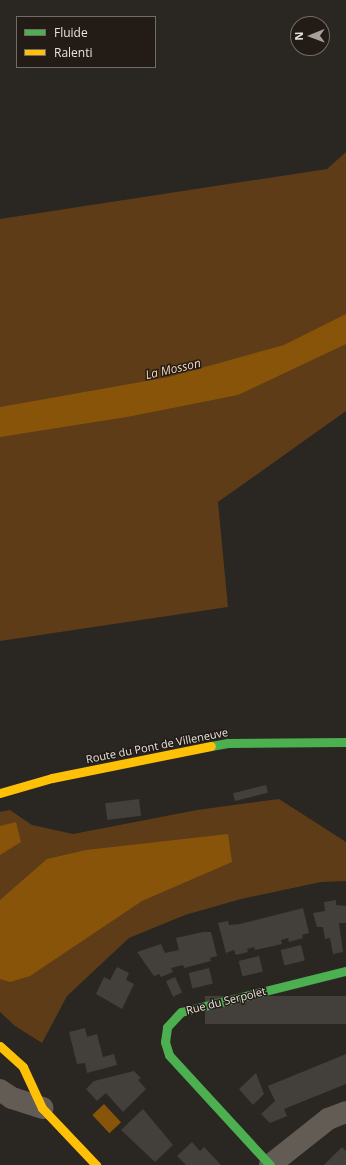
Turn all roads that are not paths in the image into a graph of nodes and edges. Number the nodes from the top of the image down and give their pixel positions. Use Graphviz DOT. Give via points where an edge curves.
graph roads {
  1 [pos="346,742"];
  2 [pos="0,793"];
  3 [pos="346,971"];
  4 [pos="0,1046"];
  5 [pos="0,1090"];
  6 [pos="42,1108"];
  7 [pos="346,1112"];
  8 [pos="96,1165"];
  9 [pos="270,1165"];
  1 -- 2 [label="street, Route du Pont de Villeneuve" via="228,743 52,778"];
  3 -- 9 [label="street, Rue du Serpolet" via="180,1012 167,1027 165,1042 169,1055"];
  4 -- 6 [label="street" via="24,1067"];
  5 -- 6 [label="street" via="12,1098"];
  6 -- 8 [label="street"];
  7 -- 9 [label="street, Rue du Serpolet" via="328,1119"];
}
